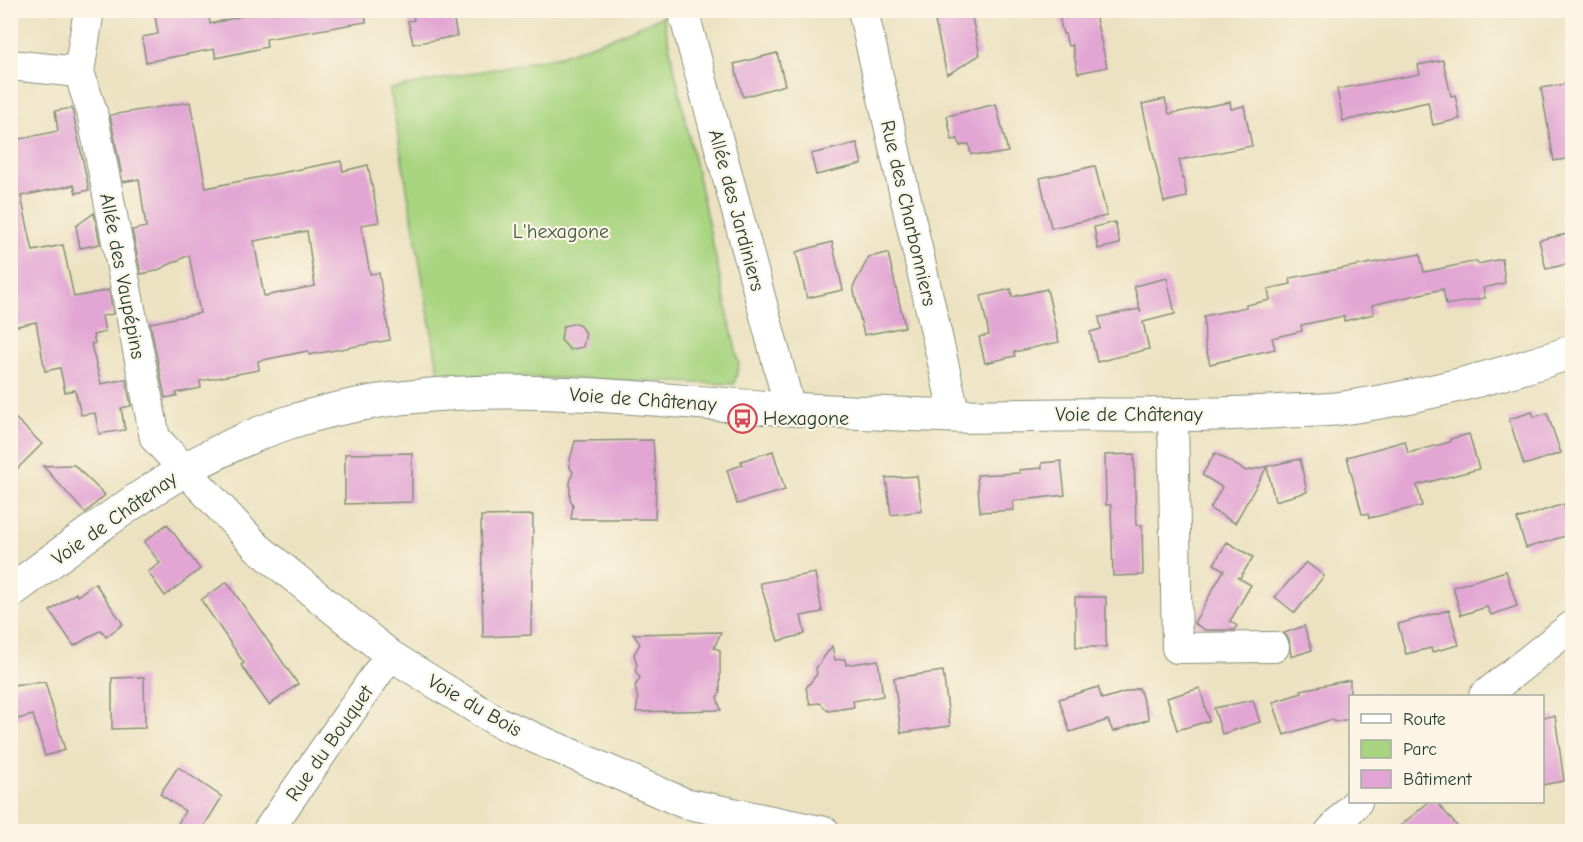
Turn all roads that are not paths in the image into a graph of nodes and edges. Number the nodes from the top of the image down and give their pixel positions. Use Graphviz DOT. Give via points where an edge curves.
graph roads {
  1 [pos="90,10"];
  2 [pos="683,10"];
  3 [pos="863,10"];
  4 [pos="10,65"];
  5 [pos="79,72"];
  6 [pos="1572,352"];
  7 [pos="790,409"];
  8 [pos="1173,415"];
  9 [pos="955,416"];
  10 [pos="186,469"];
  11 [pos="10,592"];
  12 [pos="1572,626"];
  13 [pos="1274,647"];
  14 [pos="390,655"];
  15 [pos="1485,695"];
  16 [pos="1355,803"];
  17 [pos="267,831"];
  18 [pos="825,831"];
  19 [pos="1330,831"];
  1 -- 5 [label="street, Allée des Vaupépins"];
  2 -- 7 [label="street, Allée des Jardiniers"];
  3 -- 9 [label="street, Rue des Charbonniers"];
  4 -- 5 [label="street"];
  5 -- 10 [label="street, Allée des Vaupépins" via="92,112 155,438"];
  6 -- 8 [label="street, Voie de Châtenay" via="1485,378 1341,408"];
  7 -- 9 [label="street, Voie de Châtenay"];
  7 -- 10 [label="street, Voie de Châtenay" via="505,392 411,397 364,403 291,422 243,439"];
  8 -- 9 [label="street, Voie de Châtenay"];
  8 -- 13 [label="street" via="1177,648"];
  10 -- 11 [label="street, Voie de Châtenay" via="132,501"];
  10 -- 14 [label="street, Voie du Bois" via="258,548"];
  12 -- 15 [label="street"];
  14 -- 17 [label="street, Rue du Bouquet"];
  14 -- 18 [label="street, Voie du Bois" via="498,722 684,803"];
  16 -- 19 [label="street"];
}
